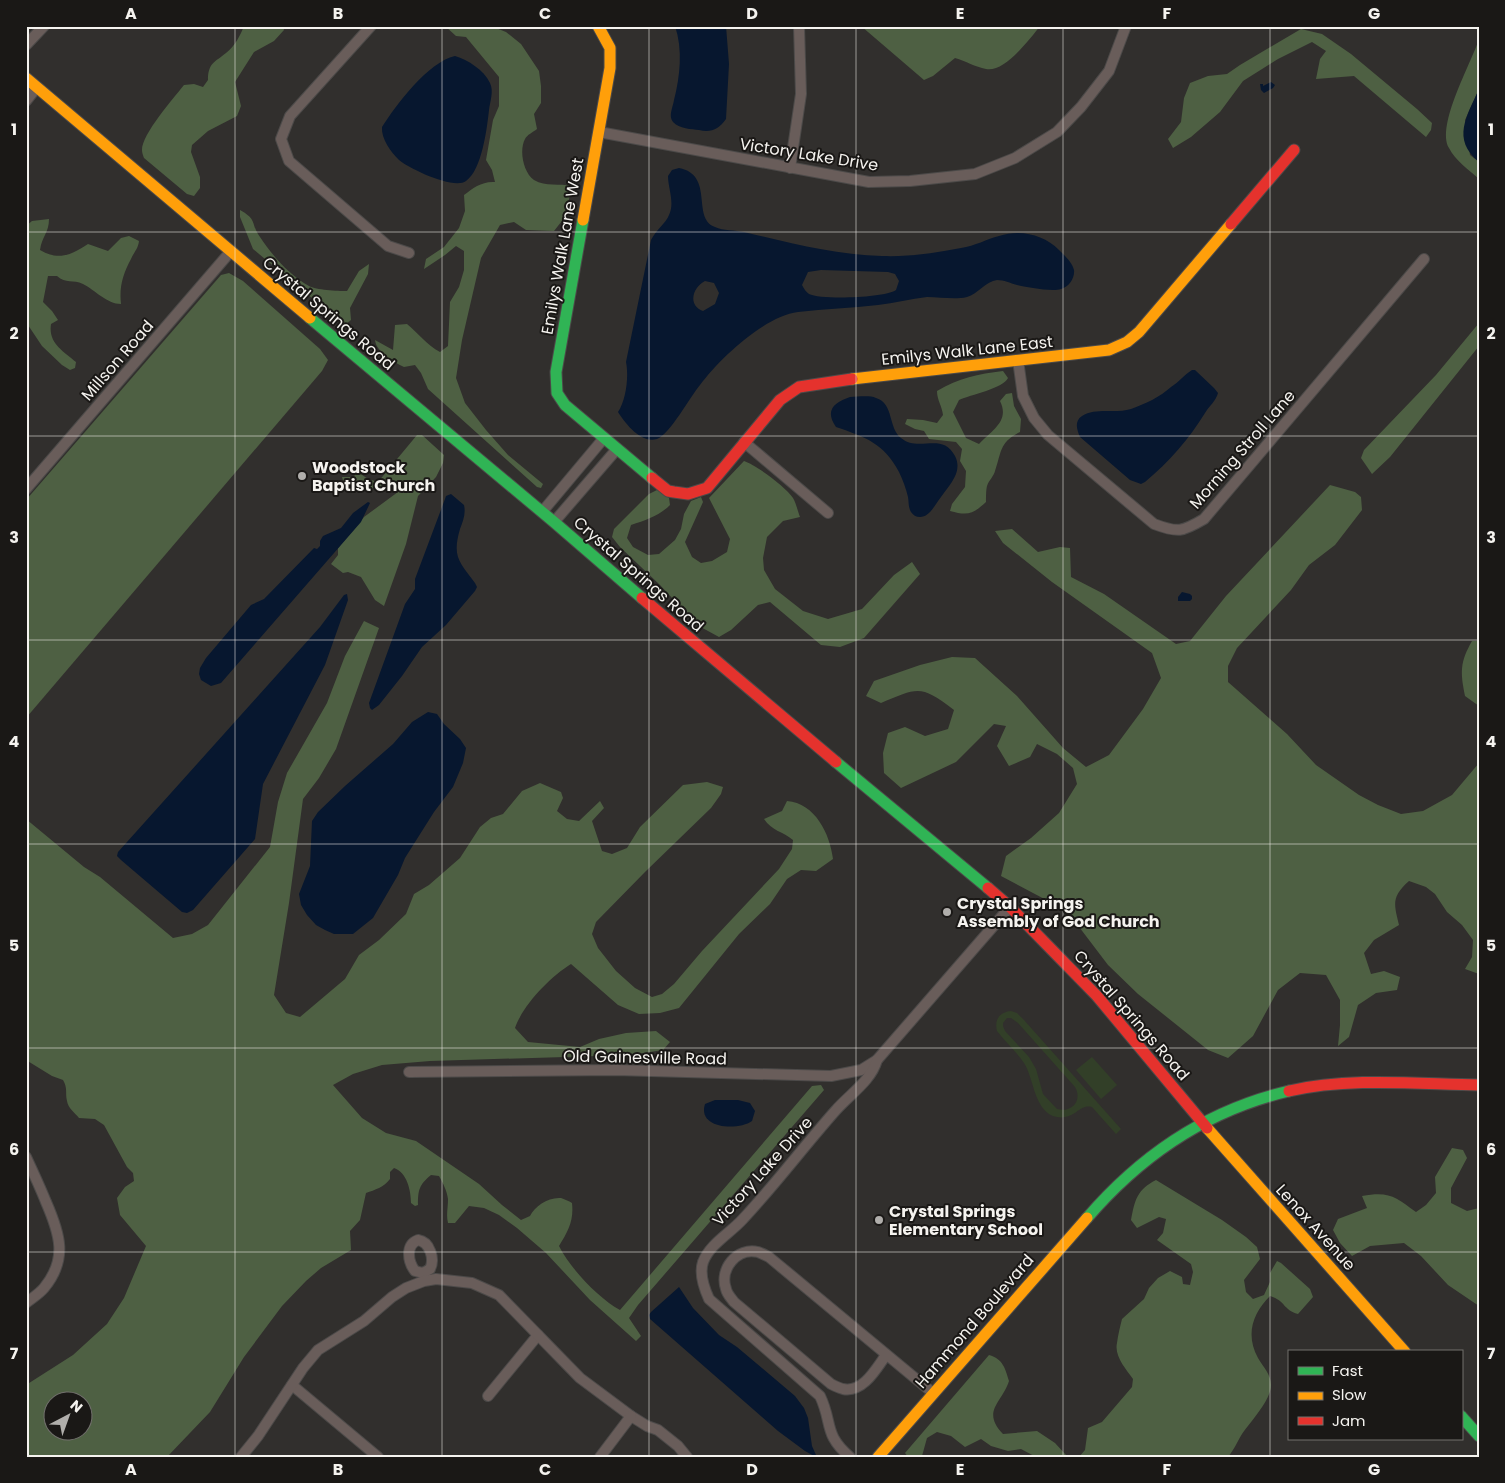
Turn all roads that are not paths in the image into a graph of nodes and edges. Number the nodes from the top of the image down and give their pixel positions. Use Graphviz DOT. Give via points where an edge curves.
graph roads {
  1 [pos="44,26"];
  2 [pos="371,26"];
  3 [pos="598,26"];
  4 [pos="799,26"];
  5 [pos="1126,26"];
  6 [pos="26,46"];
  7 [pos="26,78"];
  8 [pos="37,87"];
  9 [pos="26,101"];
  10 [pos="598,132"];
  11 [pos="1294,150"];
  12 [pos="790,168"];
  13 [pos="231,251"];
  14 [pos="409,253"];
  15 [pos="1424,259"];
  16 [pos="1018,360"];
  17 [pos="604,438"];
  18 [pos="744,442"];
  19 [pos="617,449"];
  20 [pos="26,488"];
  21 [pos="542,512"];
  22 [pos="828,513"];
  23 [pos="554,522"];
  24 [pos="1010,907"];
  25 [pos="877,1060"];
  26 [pos="409,1072"];
  27 [pos="1479,1085"];
  28 [pos="1203,1123"];
  29 [pos="26,1157"];
  30 [pos="26,1303"];
  31 [pos="538,1335"];
  32 [pos="1403,1350"];
  33 [pos="886,1355"];
  34 [pos="292,1386"];
  35 [pos="933,1393"];
  36 [pos="488,1396"];
  37 [pos="631,1416"];
  38 [pos="1462,1417"];
  39 [pos="1479,1436"];
  40 [pos="241,1457"];
  41 [pos="378,1457"];
  42 [pos="600,1457"];
  43 [pos="687,1457"];
  44 [pos="850,1457"];
  45 [pos="878,1457"];
  1 -- 6 [label="street"];
  2 -- 14 [label="street" via="290,116 281,139 290,161 388,246"];
  3 -- 10 [label="street, Emilys Walk Lane West" via="610,48 610,68"];
  4 -- 12 [label="street" via="801,94"];
  5 -- 12 [label="street, Victory Lake Drive" via="1109,71 1081,108 1057,132 1015,158 975,174 910,181 869,182"];
  7 -- 8 [label="street, Crystal Springs Road"];
  8 -- 9 [label="street"];
  8 -- 13 [label="street, Crystal Springs Road"];
  10 -- 12 [label="street, Victory Lake Drive"];
  10 -- 17 [label="street, Emilys Walk Lane West" via="556,372 557,393 565,405"];
  11 -- 16 [label="street, Emilys Walk Lane East" via="1127,342 1109,350"];
  13 -- 20 [label="street, Millson Road"];
  13 -- 21 [label="street, Crystal Springs Road"];
  15 -- 16 [label="street, Morning Stroll Lane" via="1204,518 1188,528 1172,530 1154,524 1048,435 1034,418 1023,396"];
  16 -- 18 [label="street, Emilys Walk Lane East" via="799,387 780,400"];
  17 -- 19 [label="street, Emilys Walk Lane West"];
  17 -- 21 [label="street"];
  18 -- 19 [label="street, Emilys Walk Lane East" via="707,488 683,495 668,490"];
  18 -- 22 [label="street"];
  19 -- 23 [label="street"];
  21 -- 23 [label="street, Crystal Springs Road"];
  23 -- 24 [label="street, Crystal Springs Road"];
  24 -- 25 [label="street, Victory Lake Drive"];
  24 -- 28 [label="street, Crystal Springs Road" via="1097,996"];
  25 -- 26 [label="street, Old Gainesville Road" via="861,1070 831,1076 616,1070"];
  25 -- 44 [label="street, Victory Lake Drive" via="874,1070 741,1221 709,1251 702,1267 704,1288 709,1299 820,1396 834,1440"];
  27 -- 28 [label="street, Hammond Boulevard" via="1317,1086 1264,1097"];
  28 -- 32 [label="street, Lenox Avenue"];
  28 -- 35 [label="street, Hammond Boulevard" via="1147,1158 1109,1192"];
  29 -- 30 [label="street" via="56,1224 60,1241 60,1258 54,1273 43,1289"];
  31 -- 34 [label="street" via="498,1295 482,1286 423,1277 318,1350"];
  31 -- 36 [label="street"];
  31 -- 37 [label="street" via="580,1378"];
  33 -- 33 [label="street" via="769,1257 757,1252 744,1252 727,1266 724,1281 734,1302 831,1384 851,1389 866,1381"];
  33 -- 35 [label="street"];
  34 -- 40 [label="street"];
  34 -- 41 [label="street"];
  35 -- 45 [label="street, Hammond Boulevard"];
  37 -- 42 [label="street"];
  37 -- 43 [label="street" via="658,1430"];
  38 -- 39 [label="street"];
}
